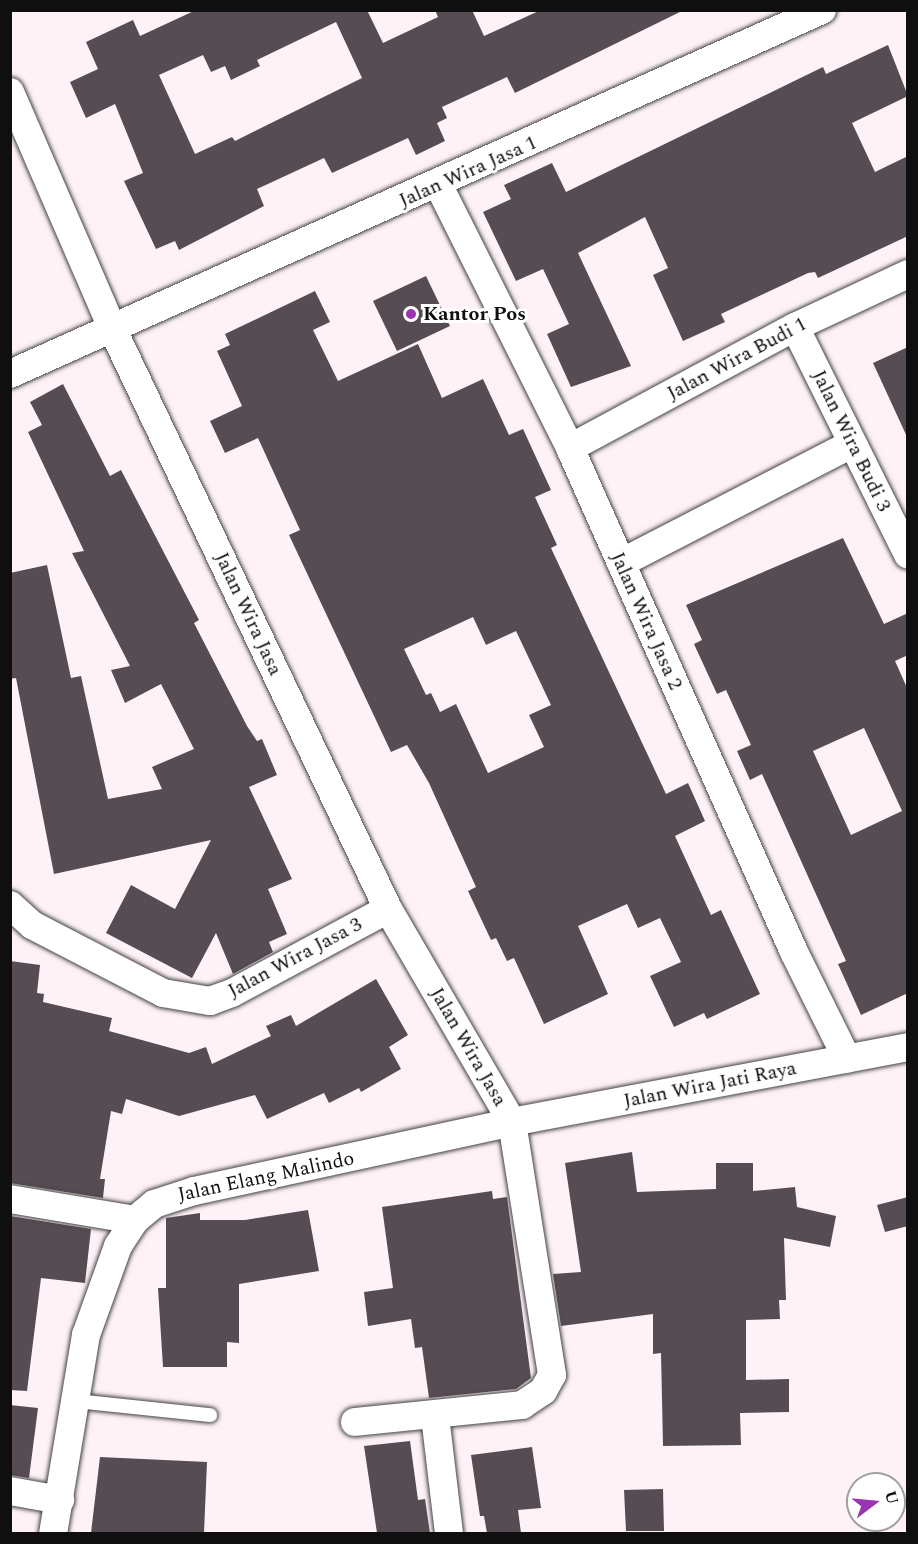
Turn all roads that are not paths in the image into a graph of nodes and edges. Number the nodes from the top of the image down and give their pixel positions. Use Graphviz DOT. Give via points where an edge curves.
graph roads {
  1 [pos="822,10"];
  2 [pos="10,92"];
  3 [pos="439,186"];
  4 [pos="908,274"];
  5 [pos="795,327"];
  6 [pos="112,328"];
  7 [pos="10,374"];
  8 [pos="852,444"];
  9 [pos="570,448"];
  10 [pos="908,555"];
  11 [pos="621,563"];
  12 [pos="10,905"];
  13 [pos="388,909"];
  14 [pos="908,1047"];
  15 [pos="847,1059"];
  16 [pos="512,1122"];
  17 [pos="10,1199"];
  18 [pos="135,1220"];
  19 [pos="76,1401"];
  20 [pos="210,1414"];
  21 [pos="435,1416"];
  22 [pos="355,1422"];
  23 [pos="10,1491"];
  24 [pos="60,1500"];
  25 [pos="53,1533"];
  26 [pos="449,1533"];
  1 -- 3 [label="street, Jalan Wira Jasa 1"];
  2 -- 6 [label="street, Jalan Wira Jasa"];
  3 -- 6 [label="street, Jalan Wira Jasa 1"];
  3 -- 9 [label="street, Jalan Wira Jasa 2"];
  4 -- 5 [label="street, Jalan Wira Budi 1"];
  5 -- 8 [label="street, Jalan Wira Budi 3"];
  5 -- 9 [label="street, Jalan Wira Budi 1"];
  6 -- 7 [label="street"];
  6 -- 13 [label="street, Jalan Wira Jasa"];
  8 -- 10 [label="street, Jalan Wira Budi 3"];
  8 -- 11 [label="street"];
  9 -- 11 [label="street, Jalan Wira Jasa 2"];
  11 -- 15 [label="street, Jalan Wira Jasa 2"];
  12 -- 13 [label="street, Jalan Wira Jasa 3" via="32,925 163,993 210,1000 232,993"];
  13 -- 16 [label="street, Jalan Wira Jasa"];
  14 -- 15 [label="street, Jalan Wira Jati Raya"];
  15 -- 16 [label="street, Jalan Wira Jati Raya"];
  16 -- 18 [label="street, Jalan Elang Malindo" via="194,1191 154,1204"];
  16 -- 21 [label="street" via="552,1375 543,1390 522,1405"];
  17 -- 18 [label="street"];
  18 -- 19 [label="street, Jalan Elang Malindo" via="118,1246 86,1335"];
  19 -- 20 [label="lane"];
  19 -- 24 [label="street, Jalan Elang Malindo" via="65,1442"];
  21 -- 22 [label="street"];
  21 -- 26 [label="street"];
  23 -- 24 [label="street"];
  24 -- 25 [label="street, Jalan Elang Malindo"];
}
